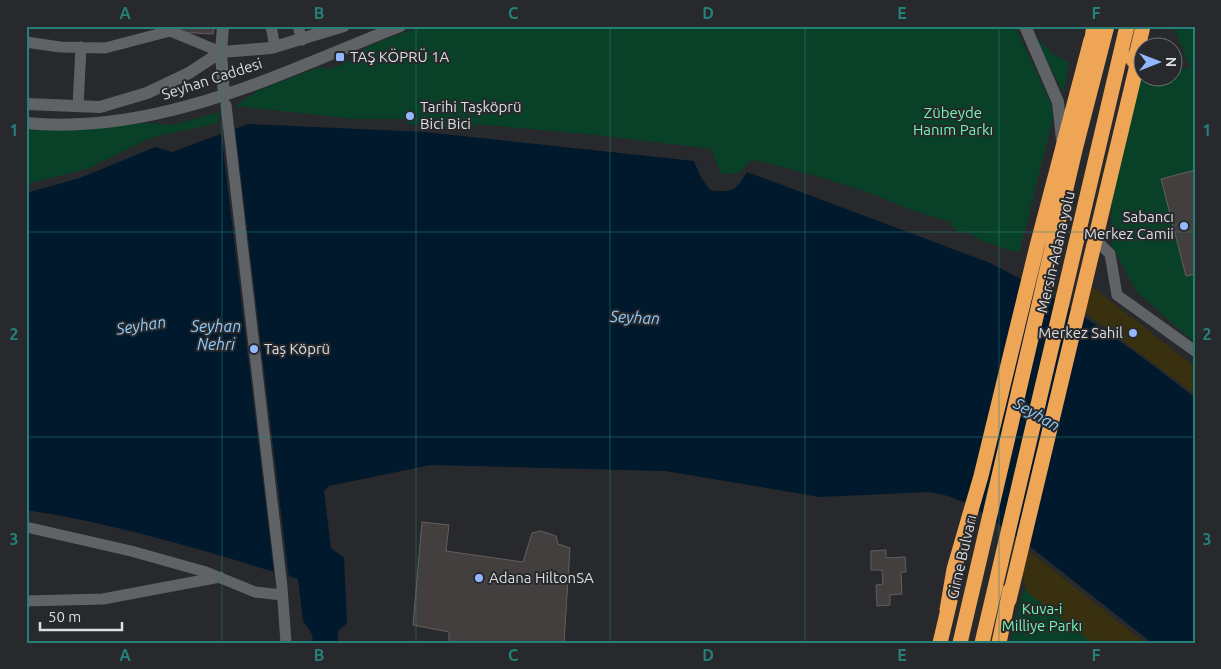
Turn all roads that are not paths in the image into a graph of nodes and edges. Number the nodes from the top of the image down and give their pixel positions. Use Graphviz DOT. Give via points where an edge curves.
graph roads {
  1 [pos="223,26"];
  2 [pos="271,26"];
  3 [pos="298,26"];
  4 [pos="344,26"];
  5 [pos="400,26"];
  6 [pos="1024,26"];
  7 [pos="1107,26"];
  8 [pos="1127,26"];
  9 [pos="170,29"];
  10 [pos="1092,33"];
  11 [pos="302,40"];
  12 [pos="26,42"];
  13 [pos="81,47"];
  14 [pos="275,47"];
  15 [pos="221,52"];
  16 [pos="1134,58"];
  17 [pos="1134,77"];
  18 [pos="26,104"];
  19 [pos="225,104"];
  20 [pos="78,106"];
  21 [pos="26,123"];
  22 [pos="1075,150"];
  23 [pos="1096,156"];
  24 [pos="1057,170"];
  25 [pos="1095,239"];
  26 [pos="1195,351"];
  27 [pos="998,480"];
  28 [pos="1018,485"];
  29 [pos="26,527"];
  30 [pos="220,577"];
  31 [pos="282,591"];
  32 [pos="1009,600"];
  33 [pos="26,601"];
  34 [pos="947,610"];
  35 [pos="286,643"];
  36 [pos="940,643"];
  37 [pos="960,643"];
  38 [pos="982,643"];
  39 [pos="999,643"];
  1 -- 15 [label="main road"];
  2 -- 14 [label="street"];
  3 -- 11 [label="street"];
  4 -- 11 [label="main road"];
  5 -- 19 [label="main road, Seyhan Caddesi"];
  6 -- 24 [label="main road" via="1058,102 1063,133"];
  7 -- 22 [label="highway, Mersin-Adana yolu"];
  8 -- 23 [label="highway, Mersin-Adana yolu"];
  9 -- 13 [label="street" via="105,48"];
  9 -- 15 [label="street"];
  10 -- 22 [label="highway"];
  10 -- 24 [label="highway"];
  11 -- 14 [label="main road"];
  12 -- 13 [label="street"];
  13 -- 20 [label="street"];
  14 -- 15 [label="main road"];
  15 -- 19 [label="main road"];
  15 -- 20 [label="main road" via="189,73 147,93 100,106"];
  16 -- 23 [label="highway" via="1110,131"];
  17 -- 25 [label="highway"];
  18 -- 20 [label="main road"];
  19 -- 21 [label="main road, Seyhan Caddesi" via="96,125"];
  19 -- 31 [label="street"];
  22 -- 27 [label="highway, Mersin-Adana yolu"];
  23 -- 28 [label="highway, Mersin-Adana yolu"];
  24 -- 34 [label="highway" via="982,476 954,569"];
  25 -- 26 [label="street" via="1110,254 1117,295"];
  25 -- 32 [label="highway"];
  27 -- 34 [label="highway" via="989,490"];
  27 -- 37 [label="highway, Girne Bulvarı"];
  28 -- 32 [label="highway" via="1022,501 1013,550"];
  28 -- 38 [label="highway"];
  29 -- 30 [label="street" via="131,551"];
  30 -- 31 [label="street" via="255,592"];
  30 -- 33 [label="street" via="103,599"];
  31 -- 35 [label="street"];
  32 -- 39 [label="highway"];
  34 -- 36 [label="highway"];
}
